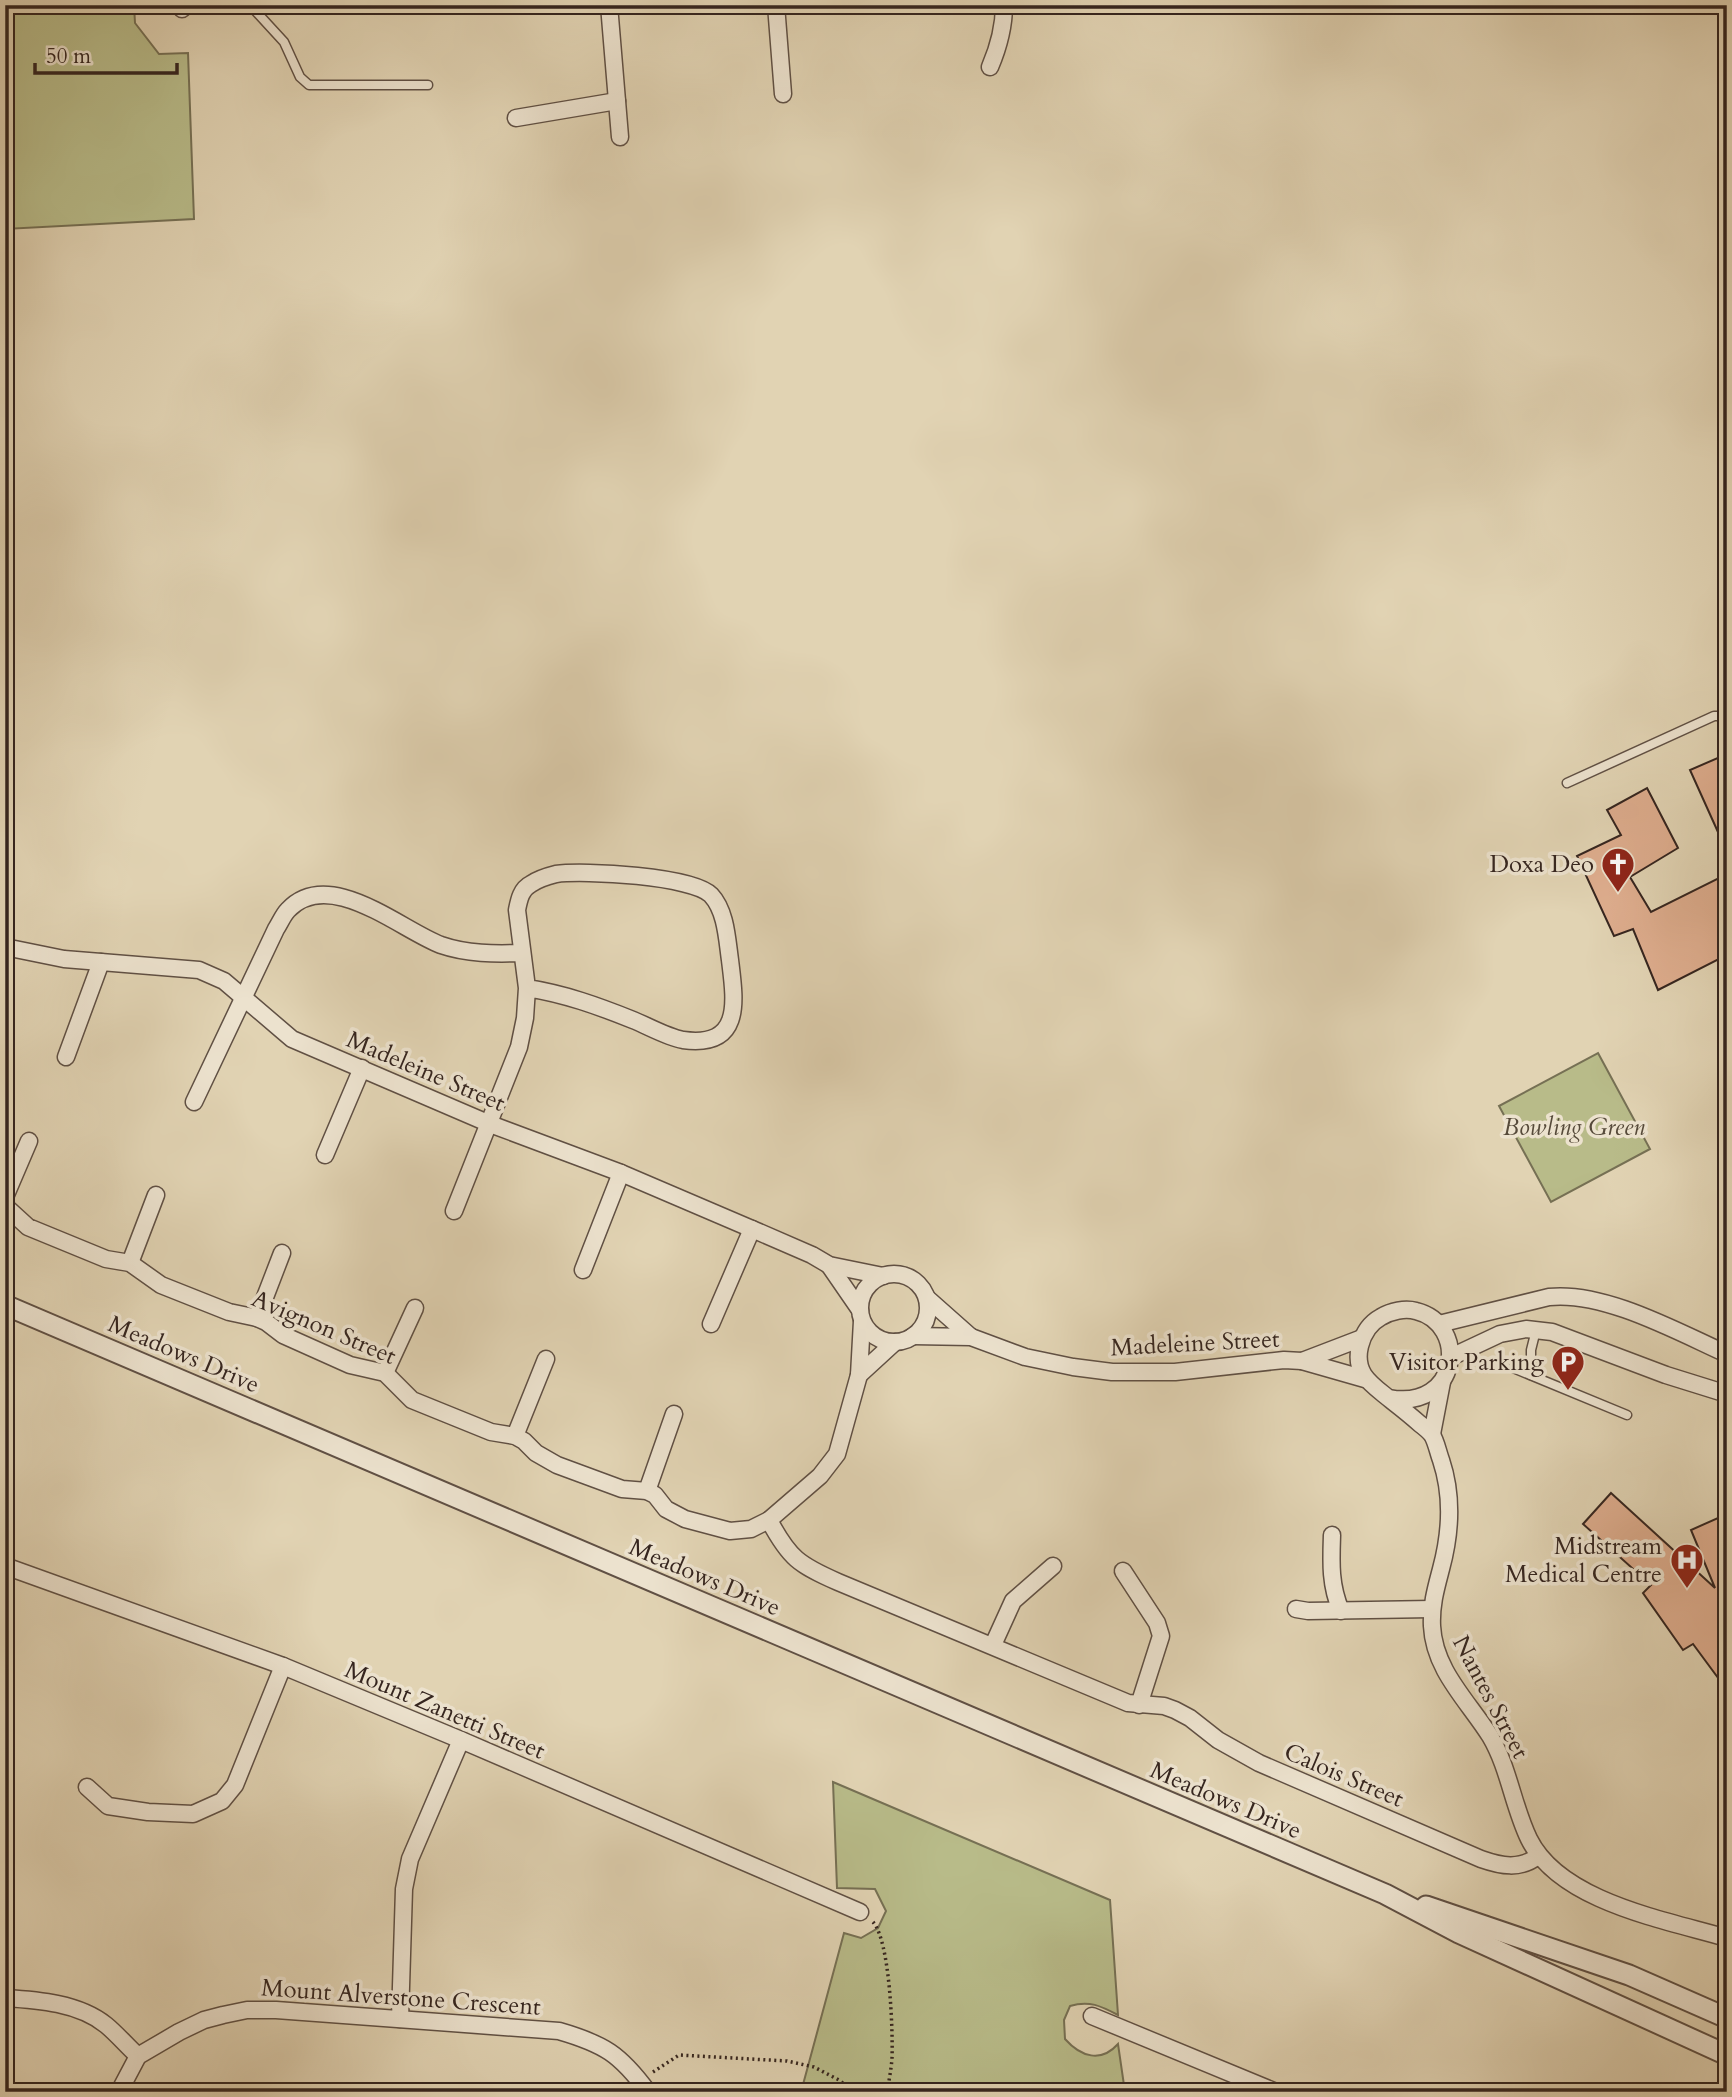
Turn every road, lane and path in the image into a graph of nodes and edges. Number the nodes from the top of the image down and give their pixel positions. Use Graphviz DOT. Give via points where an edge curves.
graph roads {
  1 [pos="250,5"];
  2 [pos="609,5"];
  3 [pos="776,5"];
  4 [pos="1004,5"];
  5 [pos="990,67"];
  6 [pos="428,85"];
  7 [pos="783,94"];
  8 [pos="617,102"];
  9 [pos="516,118"];
  10 [pos="620,137"];
  11 [pos="1727,716"];
  12 [pos="1567,783"];
  13 [pos="5,947"];
  14 [pos="522,953"];
  15 [pos="101,962"];
  16 [pos="527,988"];
  17 [pos="245,997"];
  18 [pos="66,1057"];
  19 [pos="362,1068"];
  20 [pos="194,1102"];
  21 [pos="490,1124"];
  22 [pos="29,1141"];
  23 [pos="325,1155"];
  24 [pos="621,1173"];
  25 [pos="156,1195"];
  26 [pos="5,1197"];
  27 [pos="5,1206"];
  28 [pos="454,1211"];
  29 [pos="752,1229"];
  30 [pos="282,1253"];
  31 [pos="130,1263"];
  32 [pos="829,1265"];
  33 [pos="583,1270"];
  34 [pos="883,1276"];
  35 [pos="927,1298"];
  36 [pos="5,1305"];
  37 [pos="415,1308"];
  38 [pos="861,1315"];
  39 [pos="257,1318"];
  40 [pos="711,1324"];
  41 [pos="1439,1324"];
  42 [pos="1536,1330"];
  43 [pos="913,1336"];
  44 [pos="971,1337"];
  45 [pos="1362,1338"];
  46 [pos="895,1342"];
  47 [pos="1727,1354"];
  48 [pos="1451,1357"];
  49 [pos="546,1359"];
  50 [pos="1302,1362"];
  51 [pos="1513,1368"];
  52 [pos="385,1373"];
  53 [pos="1531,1375"];
  54 [pos="859,1376"];
  55 [pos="1366,1379"];
  56 [pos="1442,1382"];
  57 [pos="1727,1394"];
  58 [pos="1389,1398"];
  59 [pos="674,1414"];
  60 [pos="1627,1415"];
  61 [pos="1432,1434"];
  62 [pos="515,1436"];
  63 [pos="647,1491"];
  64 [pos="769,1520"];
  65 [pos="1332,1535"];
  66 [pos="5,1566"];
  67 [pos="1054,1566"];
  68 [pos="1123,1572"];
  69 [pos="1296,1609"];
  70 [pos="1432,1609"];
  71 [pos="1341,1611"];
  72 [pos="993,1645"];
  73 [pos="283,1666"];
  74 [pos="1139,1705"];
  75 [pos="461,1740"];
  76 [pos="87,1787"];
  77 [pos="1538,1856"];
  78 [pos="1385,1894"];
  79 [pos="860,1912"];
  80 [pos="1727,1938"];
  81 [pos="5,1998"];
  82 [pos="1092,2016"];
  83 [pos="1727,2018"];
  84 [pos="400,2019"];
  85 [pos="1657,2023"];
  86 [pos="138,2056"];
  87 [pos="1727,2056"];
  88 [pos="1727,2062"];
  89 [pos="1237,2076"];
  90 [pos="644,2086"];
  91 [pos="119,2092"];
  92 [pos="854,2092"];
  93 [pos="887,2092"];
  94 [pos="1231,2092"];
  95 [pos="1276,2092"];
  1 -- 6 [label="lane" via="284,42 300,77 309,85"];
  2 -- 8 [label="street"];
  3 -- 7 [label="street"];
  4 -- 5 [label="street" via="1002,34"];
  8 -- 9 [label="street"];
  8 -- 10 [label="street"];
  11 -- 12 [label="lane" via="1714,716"];
  13 -- 15 [label="street, Madeleine Street"];
  14 -- 16 [label="street"];
  14 -- 16 [label="street" via="519,897 528,885 542,878 600,873 680,881 710,893 719,905 735,1000 733,1017 724,1030 715,1036 682,1040 578,998"];
  14 -- 17 [label="street" via="444,946 362,903 317,896 287,911"];
  15 -- 17 [label="street, Madeleine Street" via="199,970"];
  15 -- 18 [label="street"];
  16 -- 21 [label="street" via="519,1047"];
  17 -- 19 [label="street, Madeleine Street" via="292,1039"];
  17 -- 20 [label="street"];
  19 -- 21 [label="street, Madeleine Street"];
  19 -- 23 [label="street"];
  21 -- 24 [label="street, Madeleine Street"];
  21 -- 28 [label="street"];
  22 -- 26 [label="street"];
  24 -- 29 [label="street, Madeleine Street"];
  24 -- 33 [label="street"];
  25 -- 31 [label="street"];
  27 -- 31 [label="street, Avignon Street" via="28,1227 106,1259"];
  29 -- 32 [label="street, Madeleine Street"];
  29 -- 40 [label="street"];
  30 -- 39 [label="street"];
  31 -- 39 [label="street, Avignon Street" via="161,1284 229,1312"];
  32 -- 34 [label="street, Madeleine Street"];
  32 -- 38 [label="street, Madeleine Street"];
  34 -- 35 [label="street, Madeleine Street" via="905,1276"];
  34 -- 38 [label="street" via="866,1288"];
  35 -- 43 [label="street" via="926,1320"];
  35 -- 44 [label="street, Madeleine Street"];
  36 -- 78 [label="street, Meadows Drive"];
  37 -- 52 [label="street"];
  38 -- 46 [label="street, Madeleine Street" via="868,1330"];
  38 -- 54 [label="street"];
  39 -- 52 [label="street, Avignon Street" via="350,1365"];
  41 -- 45 [label="street, Madeleine Street" via="1416,1311 1390,1312 1378,1318"];
  41 -- 47 [label="street" via="1549,1297 1587,1298"];
  41 -- 48 [label="street"];
  42 -- 48 [label="street" via="1500,1334"];
  42 -- 53 [label="lane"];
  42 -- 57 [label="street"];
  43 -- 44 [label="street, Madeleine Street"];
  43 -- 46 [label="street, Madeleine Street"];
  44 -- 50 [label="street, Madeleine Street" via="1025,1357 1112,1372"];
  45 -- 50 [label="street, Madeleine Street"];
  45 -- 55 [label="street" via="1360,1364"];
  46 -- 54 [label="street"];
  48 -- 56 [label="street"];
  49 -- 62 [label="street"];
  50 -- 55 [label="street, Madeleine Street"];
  51 -- 53 [label="lane"];
  52 -- 62 [label="street, Avignon Street" via="412,1400 491,1432"];
  53 -- 60 [label="lane"];
  54 -- 64 [label="street" via="837,1454 820,1476"];
  55 -- 58 [label="street, Madeleine Street"];
  56 -- 58 [label="street" via="1420,1399"];
  56 -- 61 [label="street, Nantes Street"];
  58 -- 61 [label="street"];
  59 -- 63 [label="street"];
  61 -- 70 [label="street, Nantes Street" via="1447,1481 1449,1531"];
  62 -- 63 [label="street, Avignon Street" via="557,1465 622,1489"];
  63 -- 64 [label="street" via="666,1509 708,1526 751,1529"];
  64 -- 72 [label="street, Calois Street" via="793,1558 813,1571"];
  65 -- 71 [label="street" via="1331,1578"];
  66 -- 73 [label="street, Mount Zanetti Street"];
  67 -- 72 [label="street" via="1013,1601"];
  68 -- 74 [label="street" via="1161,1636"];
  69 -- 71 [label="street"];
  70 -- 71 [label="street"];
  70 -- 77 [label="street, Nantes Street" via="1438,1656 1497,1749"];
  72 -- 74 [label="street, Calois Street"];
  73 -- 75 [label="street, Mount Zanetti Street"];
  73 -- 76 [label="street" via="234,1785 222,1801 193,1814 148,1812 108,1806"];
  74 -- 77 [label="street, Calois Street" via="1175,1710 1250,1758 1481,1859 1508,1866"];
  75 -- 79 [label="street, Mount Zanetti Street"];
  75 -- 84 [label="street" via="410,1859 404,1889"];
  77 -- 80 [label="street, Nantes Street" via="1593,1896"];
  78 -- 83 [label="street, Meadows Drive" via="1629,1975"];
  78 -- 85 [label="street, Meadows Drive" via="1459,1933"];
  79 -- 93 [label="path" via="876,1925 887,1968 892,2059"];
  81 -- 86 [label="street" via="86,2012"];
  82 -- 89 [label="street"];
  84 -- 86 [label="street, Mount Alverstone Crescent" via="247,2010 204,2020"];
  84 -- 90 [label="street, Mount Alverstone Crescent" via="559,2031 614,2052"];
  85 -- 87 [label="street, Meadows Drive"];
  85 -- 88 [label="street"];
  86 -- 91 [label="street"];
  89 -- 94 [label="street"];
  89 -- 95 [label="street"];
  90 -- 92 [label="path" via="679,2054 787,2061 814,2067"];
}
